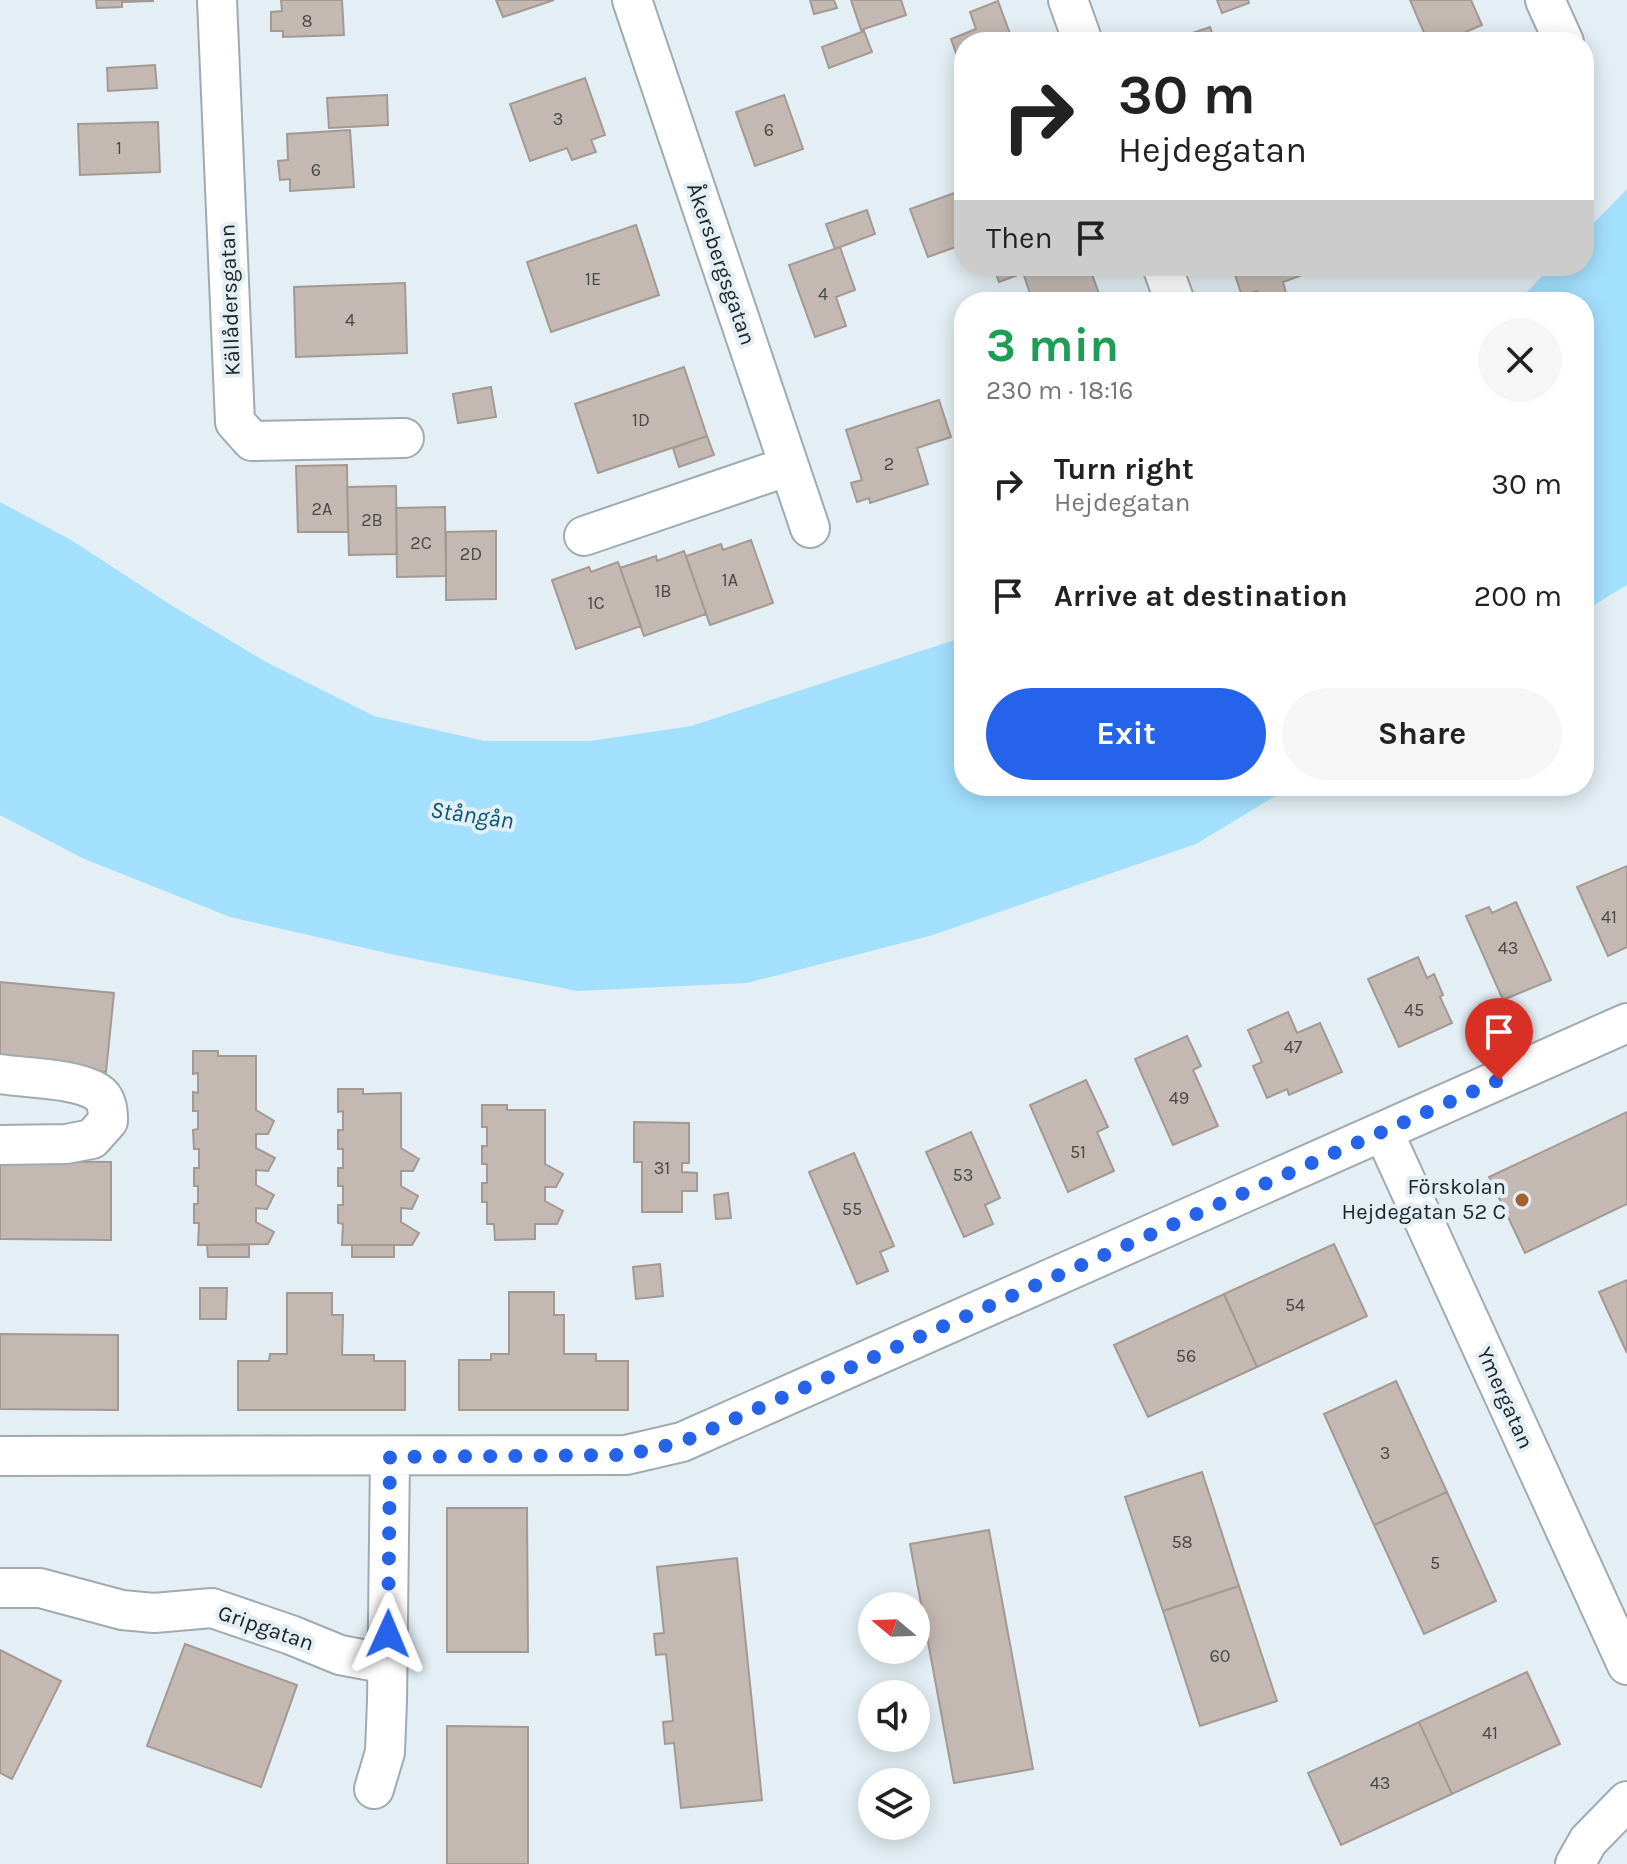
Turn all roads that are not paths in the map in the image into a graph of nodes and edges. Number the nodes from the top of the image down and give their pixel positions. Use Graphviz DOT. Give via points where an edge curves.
graph roads {
  1 [pos="217,0"];
  2 [pos="632,0"];
  3 [pos="1068,0"];
  4 [pos="1545,0"];
  5 [pos="1079,32"];
  6 [pos="1559,32"];
  7 [pos="404,438"];
  8 [pos="789,466"];
  9 [pos="810,528"];
  10 [pos="584,536"];
  11 [pos="1627,1023"];
  12 [pos="0,1074"];
  13 [pos="1383,1131"];
  14 [pos="0,1145"];
  15 [pos="0,1456"];
  16 [pos="390,1457"];
  17 [pos="0,1588"];
  18 [pos="388,1664"];
  19 [pos="1627,1665"];
  20 [pos="374,1789"];
  21 [pos="1627,1801"];
  22 [pos="1575,1864"];
  1 -- 7 [label="street, Källådersgatan" via="235,422 252,441"];
  2 -- 8 [label="street, Åkersbergsgatan"];
  3 -- 5 [label="street"];
  4 -- 6 [label="street"];
  8 -- 9 [label="street, Åkersbergsgatan"];
  8 -- 10 [label="street"];
  11 -- 13 [label="street"];
  12 -- 14 [label="street" via="98,1092 108,1106 108,1121 92,1139"];
  13 -- 16 [label="street" via="682,1442 626,1455"];
  13 -- 19 [label="street, Ymergatan"];
  15 -- 16 [label="street"];
  16 -- 18 [label="street"];
  17 -- 18 [label="street, Gripgatan" via="40,1588 122,1610 212,1608 340,1655"];
  18 -- 20 [label="street" via="385,1752"];
  21 -- 22 [label="street" via="1588,1841"];
}
